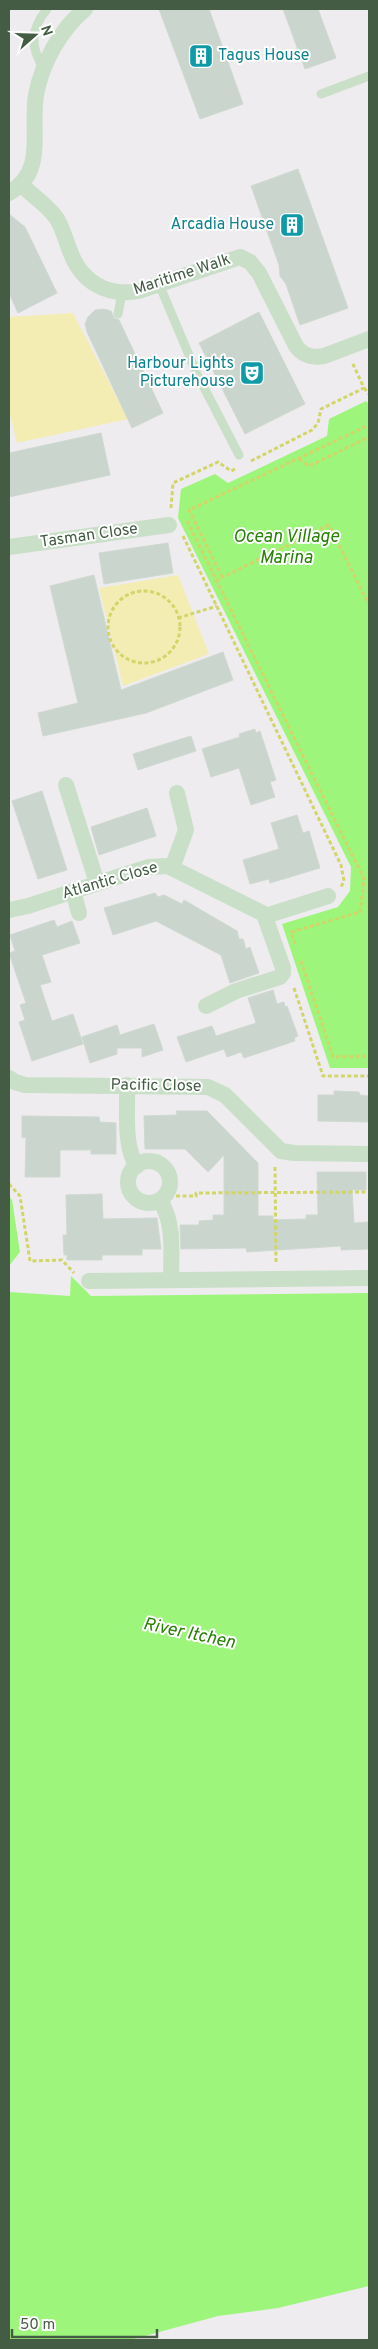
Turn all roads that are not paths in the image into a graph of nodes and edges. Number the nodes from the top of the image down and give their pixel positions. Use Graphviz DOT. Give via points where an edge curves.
graph roads {
  1 [pos="47,9"];
  2 [pos="85,9"];
  3 [pos="44,70"];
  4 [pos="369,76"];
  5 [pos="321,94"];
  6 [pos="15,189"];
  7 [pos="159,284"];
  8 [pos="122,293"];
  9 [pos="118,314"];
  10 [pos="369,340"];
  11 [pos="239,456"];
  12 [pos="169,525"];
  13 [pos="9,547"];
  14 [pos="66,785"];
  15 [pos="177,793"];
  16 [pos="172,868"];
  17 [pos="97,883"];
  18 [pos="73,891"];
  19 [pos="328,896"];
  20 [pos="9,910"];
  21 [pos="79,913"];
  22 [pos="265,916"];
  23 [pos="206,1006"];
  24 [pos="9,1078"];
  25 [pos="127,1085"];
  26 [pos="369,1154"];
  27 [pos="137,1166"];
  28 [pos="163,1198"];
  29 [pos="369,1278"];
  30 [pos="171,1280"];
  31 [pos="89,1281"];
  1 -- 3 [label="lane" via="39,19 34,37 34,53"];
  2 -- 3 [label="street" via="62,34"];
  3 -- 6 [label="street" via="34,107 34,160 28,178"];
  4 -- 5 [label="lane"];
  6 -- 8 [label="street, Maritime Walk" via="57,218 79,270 94,285"];
  7 -- 8 [label="street, Maritime Walk"];
  7 -- 10 [label="street, Maritime Walk" via="230,258 245,258 259,272 300,351 317,357"];
  7 -- 11 [label="lane" via="197,374"];
  8 -- 9 [label="lane"];
  12 -- 13 [label="street, Tasman Close"];
  14 -- 17 [label="street"];
  15 -- 16 [label="street" via="186,830"];
  16 -- 17 [label="street, Atlantic Close" via="155,865"];
  16 -- 22 [label="street, Atlantic Close"];
  17 -- 18 [label="street, Atlantic Close"];
  18 -- 20 [label="street, Atlantic Close"];
  18 -- 21 [label="street"];
  19 -- 22 [label="street"];
  22 -- 23 [label="street" via="283,973"];
  24 -- 25 [label="street, Pacific Close" via="25,1085"];
  25 -- 26 [label="street, Pacific Close" via="200,1085 214,1089 275,1146 289,1153"];
  25 -- 27 [label="street" via="128,1143"];
  27 -- 28 [label="street" via="148,1161 162,1165 171,1182"];
  27 -- 28 [label="street" via="129,1175 131,1193 142,1203 150,1204"];
  28 -- 30 [label="street" via="170,1224"];
  29 -- 30 [label="street"];
  30 -- 31 [label="street"];
}
